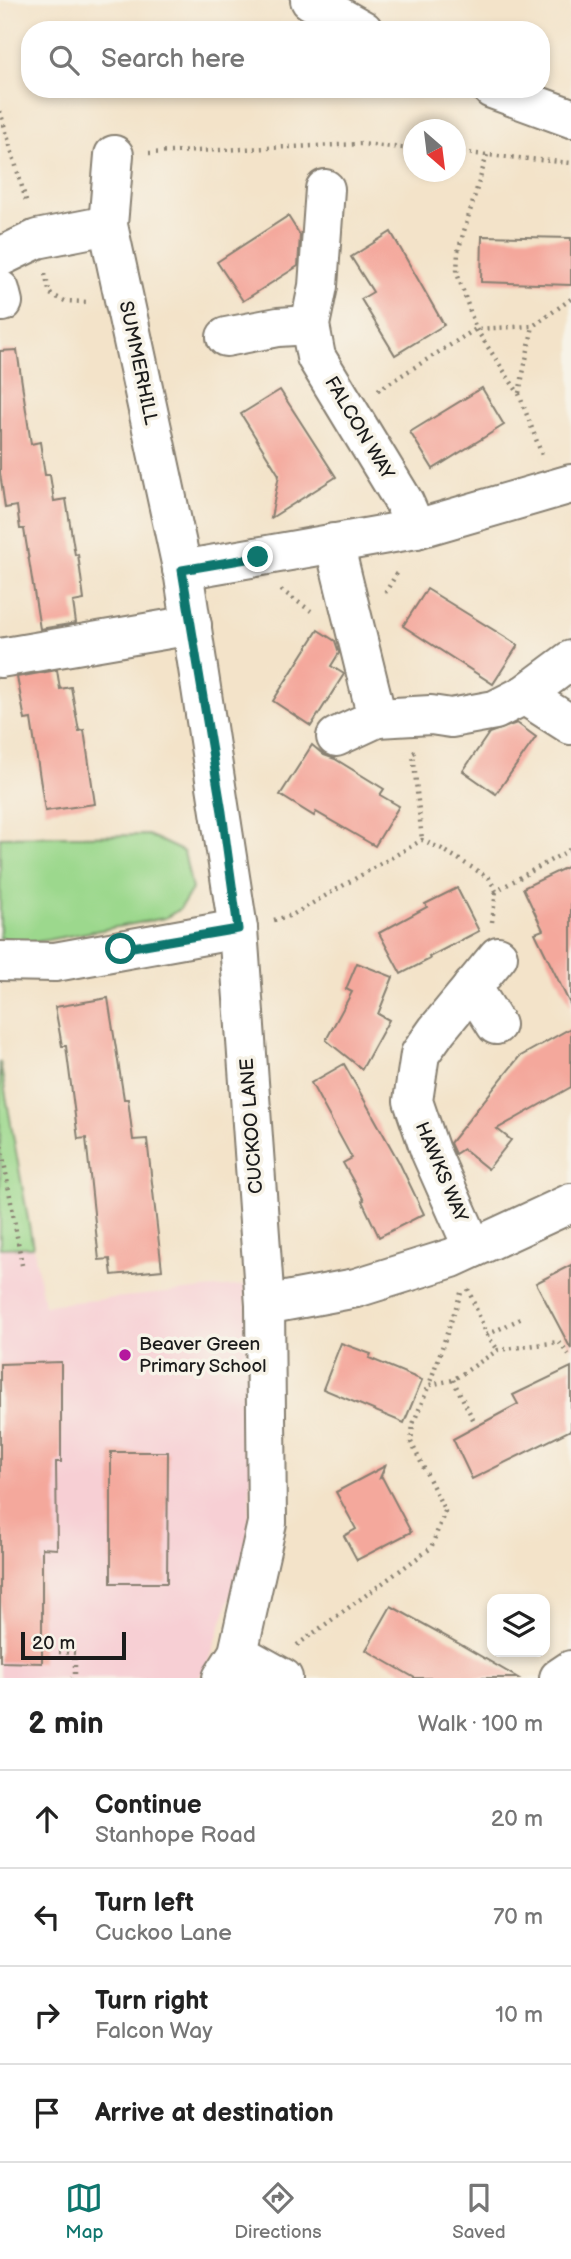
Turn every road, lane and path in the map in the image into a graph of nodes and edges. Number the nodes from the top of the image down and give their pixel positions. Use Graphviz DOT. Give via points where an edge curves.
graph roads {
  1 [pos="310,0"];
  2 [pos="347,21"];
  3 [pos="517,98"];
  4 [pos="0,111"];
  5 [pos="571,118"];
  6 [pos="403,148"];
  7 [pos="466,153"];
  8 [pos="114,155"];
  9 [pos="487,155"];
  10 [pos="571,163"];
  11 [pos="325,189"];
  12 [pos="108,225"];
  13 [pos="37,239"];
  14 [pos="0,257"];
  15 [pos="571,299"];
  16 [pos="89,312"];
  17 [pos="310,325"];
  18 [pos="533,326"];
  19 [pos="476,329"];
  20 [pos="226,337"];
  21 [pos="349,408"];
  22 [pos="571,484"];
  23 [pos="416,529"];
  24 [pos="334,543"];
  25 [pos="182,570"];
  26 [pos="192,625"];
  27 [pos="0,658"];
  28 [pos="571,660"];
  29 [pos="524,695"];
  30 [pos="441,717"];
  31 [pos="376,718"];
  32 [pos="571,725"];
  33 [pos="336,737"];
  34 [pos="422,840"];
  35 [pos="571,849"];
  36 [pos="238,929"];
  37 [pos="498,956"];
  38 [pos="0,961"];
  39 [pos="472,987"];
  40 [pos="496,1025"];
  41 [pos="0,1139"];
  42 [pos="571,1203"];
  43 [pos="473,1248"];
  44 [pos="22,1265"];
  45 [pos="265,1305"];
  46 [pos="524,1317"];
  47 [pos="487,1335"];
  48 [pos="498,1350"];
  49 [pos="571,1357"];
  50 [pos="453,1380"];
  51 [pos="429,1385"];
  52 [pos="474,1421"];
  53 [pos="59,1652"];
  54 [pos="252,1670"];
  55 [pos="571,1670"];
  56 [pos="72,1678"];
  57 [pos="559,1678"];
  1 -- 2 [label="street"];
  3 -- 5 [label="street"];
  4 -- 13 [label="path"];
  6 -- 8 [label="path" via="360,144"];
  7 -- 9 [label="path"];
  8 -- 12 [label="street, SUMMERHILL"];
  9 -- 10 [label="path"];
  9 -- 19 [label="path" via="458,251 457,273"];
  11 -- 17 [label="street" via="318,286"];
  12 -- 13 [label="street"];
  12 -- 25 [label="street, SUMMERHILL"];
  13 -- 14 [label="street"];
  13 -- 16 [label="path" via="50,294 65,301 87,300"];
  15 -- 18 [label="path"];
  17 -- 20 [label="street"];
  17 -- 21 [label="street, FALCON WAY" via="316,357"];
  18 -- 19 [label="path"];
  18 -- 19 [label="path" via="519,394"];
  19 -- 21 [label="path"];
  21 -- 23 [label="street, FALCON WAY"];
  22 -- 23 [label="street"];
  23 -- 24 [label="street"];
  24 -- 25 [label="street"];
  24 -- 31 [label="street"];
  25 -- 26 [label="street, CUCKOO LANE"];
  26 -- 27 [label="street"];
  26 -- 36 [label="street, CUCKOO LANE"];
  28 -- 29 [label="street"];
  29 -- 30 [label="street" via="495,710"];
  29 -- 32 [label="street"];
  30 -- 31 [label="street"];
  30 -- 34 [label="path" via="431,743 413,753"];
  31 -- 33 [label="street"];
  34 -- 35 [label="path" via="489,878 496,891"];
  34 -- 36 [label="path" via="292,915"];
  36 -- 38 [label="street" via="55,962"];
  36 -- 45 [label="street, CUCKOO LANE"];
  37 -- 39 [label="street, HAWKS WAY"];
  39 -- 40 [label="street"];
  39 -- 43 [label="street, HAWKS WAY" via="419,1054 413,1101"];
  41 -- 44 [label="path"];
  42 -- 43 [label="street, HAWKS WAY"];
  43 -- 45 [label="street, HAWKS WAY" via="356,1288"];
  45 -- 54 [label="street, CUCKOO LANE" via="267,1523"];
  46 -- 47 [label="path"];
  47 -- 48 [label="path"];
  47 -- 51 [label="path" via="465,1282"];
  48 -- 49 [label="path" via="559,1342"];
  48 -- 50 [label="path"];
  50 -- 51 [label="path"];
  50 -- 52 [label="path"];
  51 -- 54 [label="path" via="413,1424 411,1442 445,1511 431,1548"];
  53 -- 56 [label="path" via="75,1653"];
  55 -- 57 [label="street"];
}
